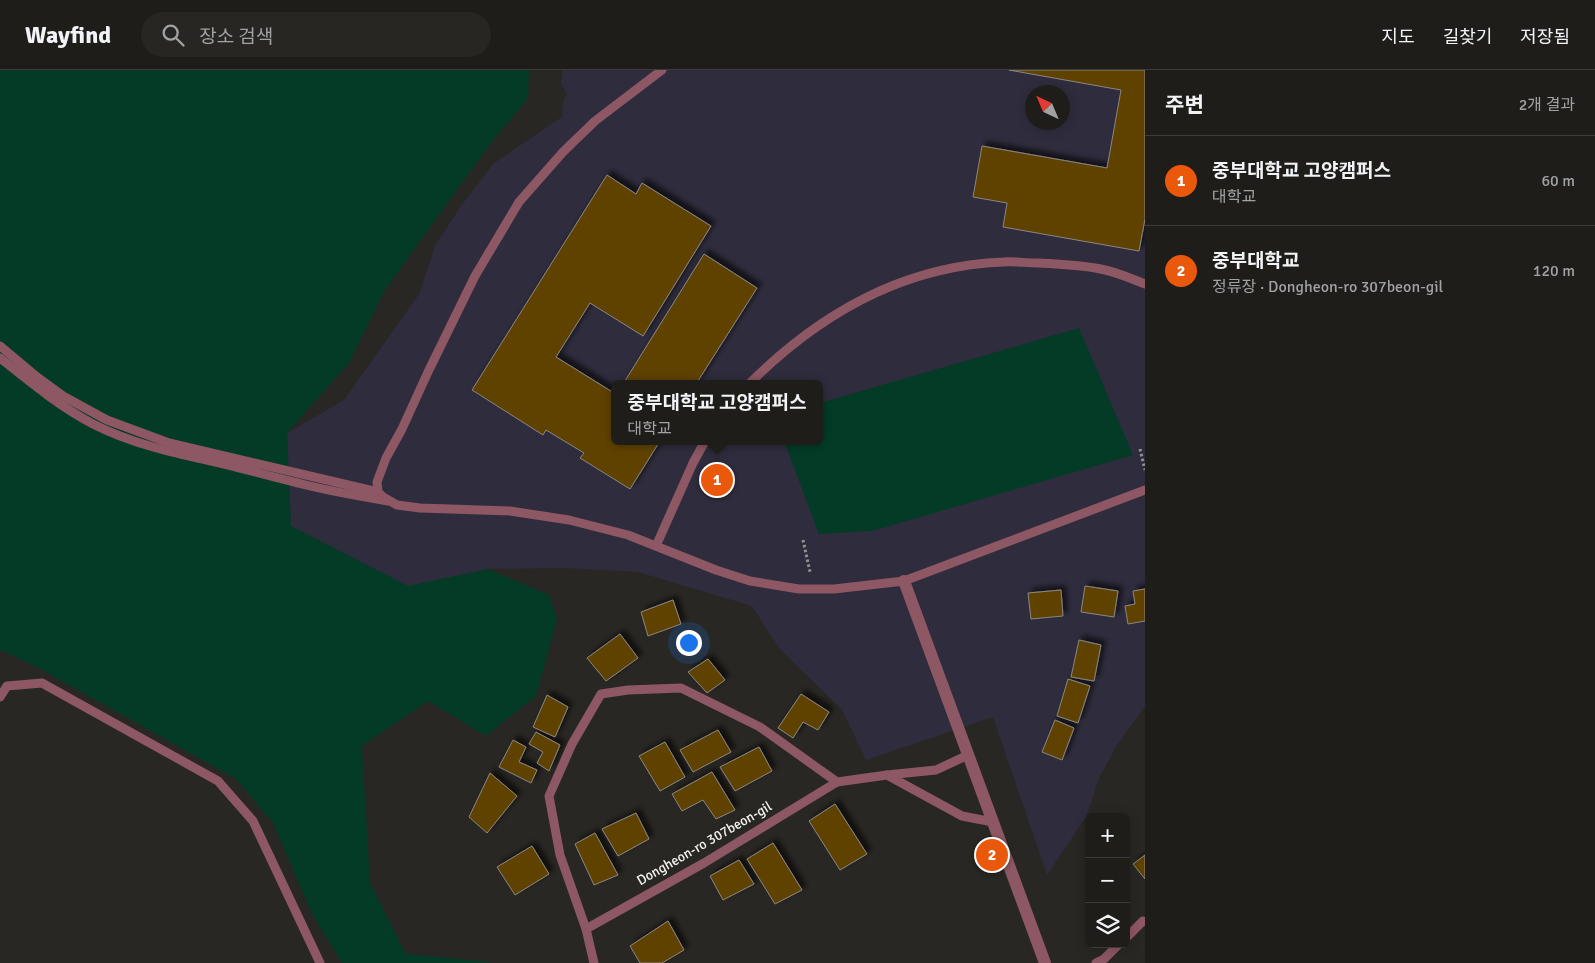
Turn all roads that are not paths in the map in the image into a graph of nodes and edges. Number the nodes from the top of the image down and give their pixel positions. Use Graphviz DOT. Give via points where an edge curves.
graph roads {
  1 [pos="662,70"];
  2 [pos="1145,284"];
  3 [pos="0,346"];
  4 [pos="0,358"];
  5 [pos="753,380"];
  6 [pos="703,445"];
  7 [pos="1145,490"];
  8 [pos="378,492"];
  9 [pos="390,502"];
  10 [pos="656,546"];
  11 [pos="904,582"];
  12 [pos="0,696"];
  13 [pos="968,755"];
  14 [pos="887,775"];
  15 [pos="837,782"];
  16 [pos="993,822"];
  17 [pos="1143,921"];
  18 [pos="586,929"];
  19 [pos="1130,934"];
  20 [pos="1115,948"];
  21 [pos="320,963"];
  22 [pos="594,963"];
  23 [pos="1045,963"];
  24 [pos="1096,963"];
  1 -- 8 [label="lane" via="595,121 520,202 475,276 386,458 377,482"];
  2 -- 5 [label="lane" via="1105,270 1048,264 1004,262 942,270 896,283 834,314"];
  3 -- 8 [label="lane" via="63,396 107,420 170,443"];
  4 -- 9 [label="lane" via="69,410 134,442 297,483"];
  6 -- 10 [label="lane"];
  7 -- 11 [label="lane"];
  8 -- 9 [label="lane"];
  9 -- 10 [label="lane" via="420,508 510,511 554,517 628,535"];
  10 -- 11 [label="lane" via="750,581 799,589"];
  11 -- 13 [label="street"];
  12 -- 21 [label="lane" via="7,686 42,683 218,782 253,821"];
  13 -- 14 [label="lane, Dongheon-ro 307beon-gil" via="936,770"];
  13 -- 16 [label="street"];
  14 -- 15 [label="lane, Dongheon-ro 307beon-gil"];
  14 -- 16 [label="lane" via="962,816"];
  15 -- 18 [label="lane, Dongheon-ro 307beon-gil" via="704,863"];
  15 -- 18 [label="lane" via="760,727 681,688 601,694 572,744 549,796 560,855"];
  16 -- 23 [label="street"];
  17 -- 19 [label="lane"];
  18 -- 22 [label="lane"];
  20 -- 24 [label="lane" via="1104,960"];
}
